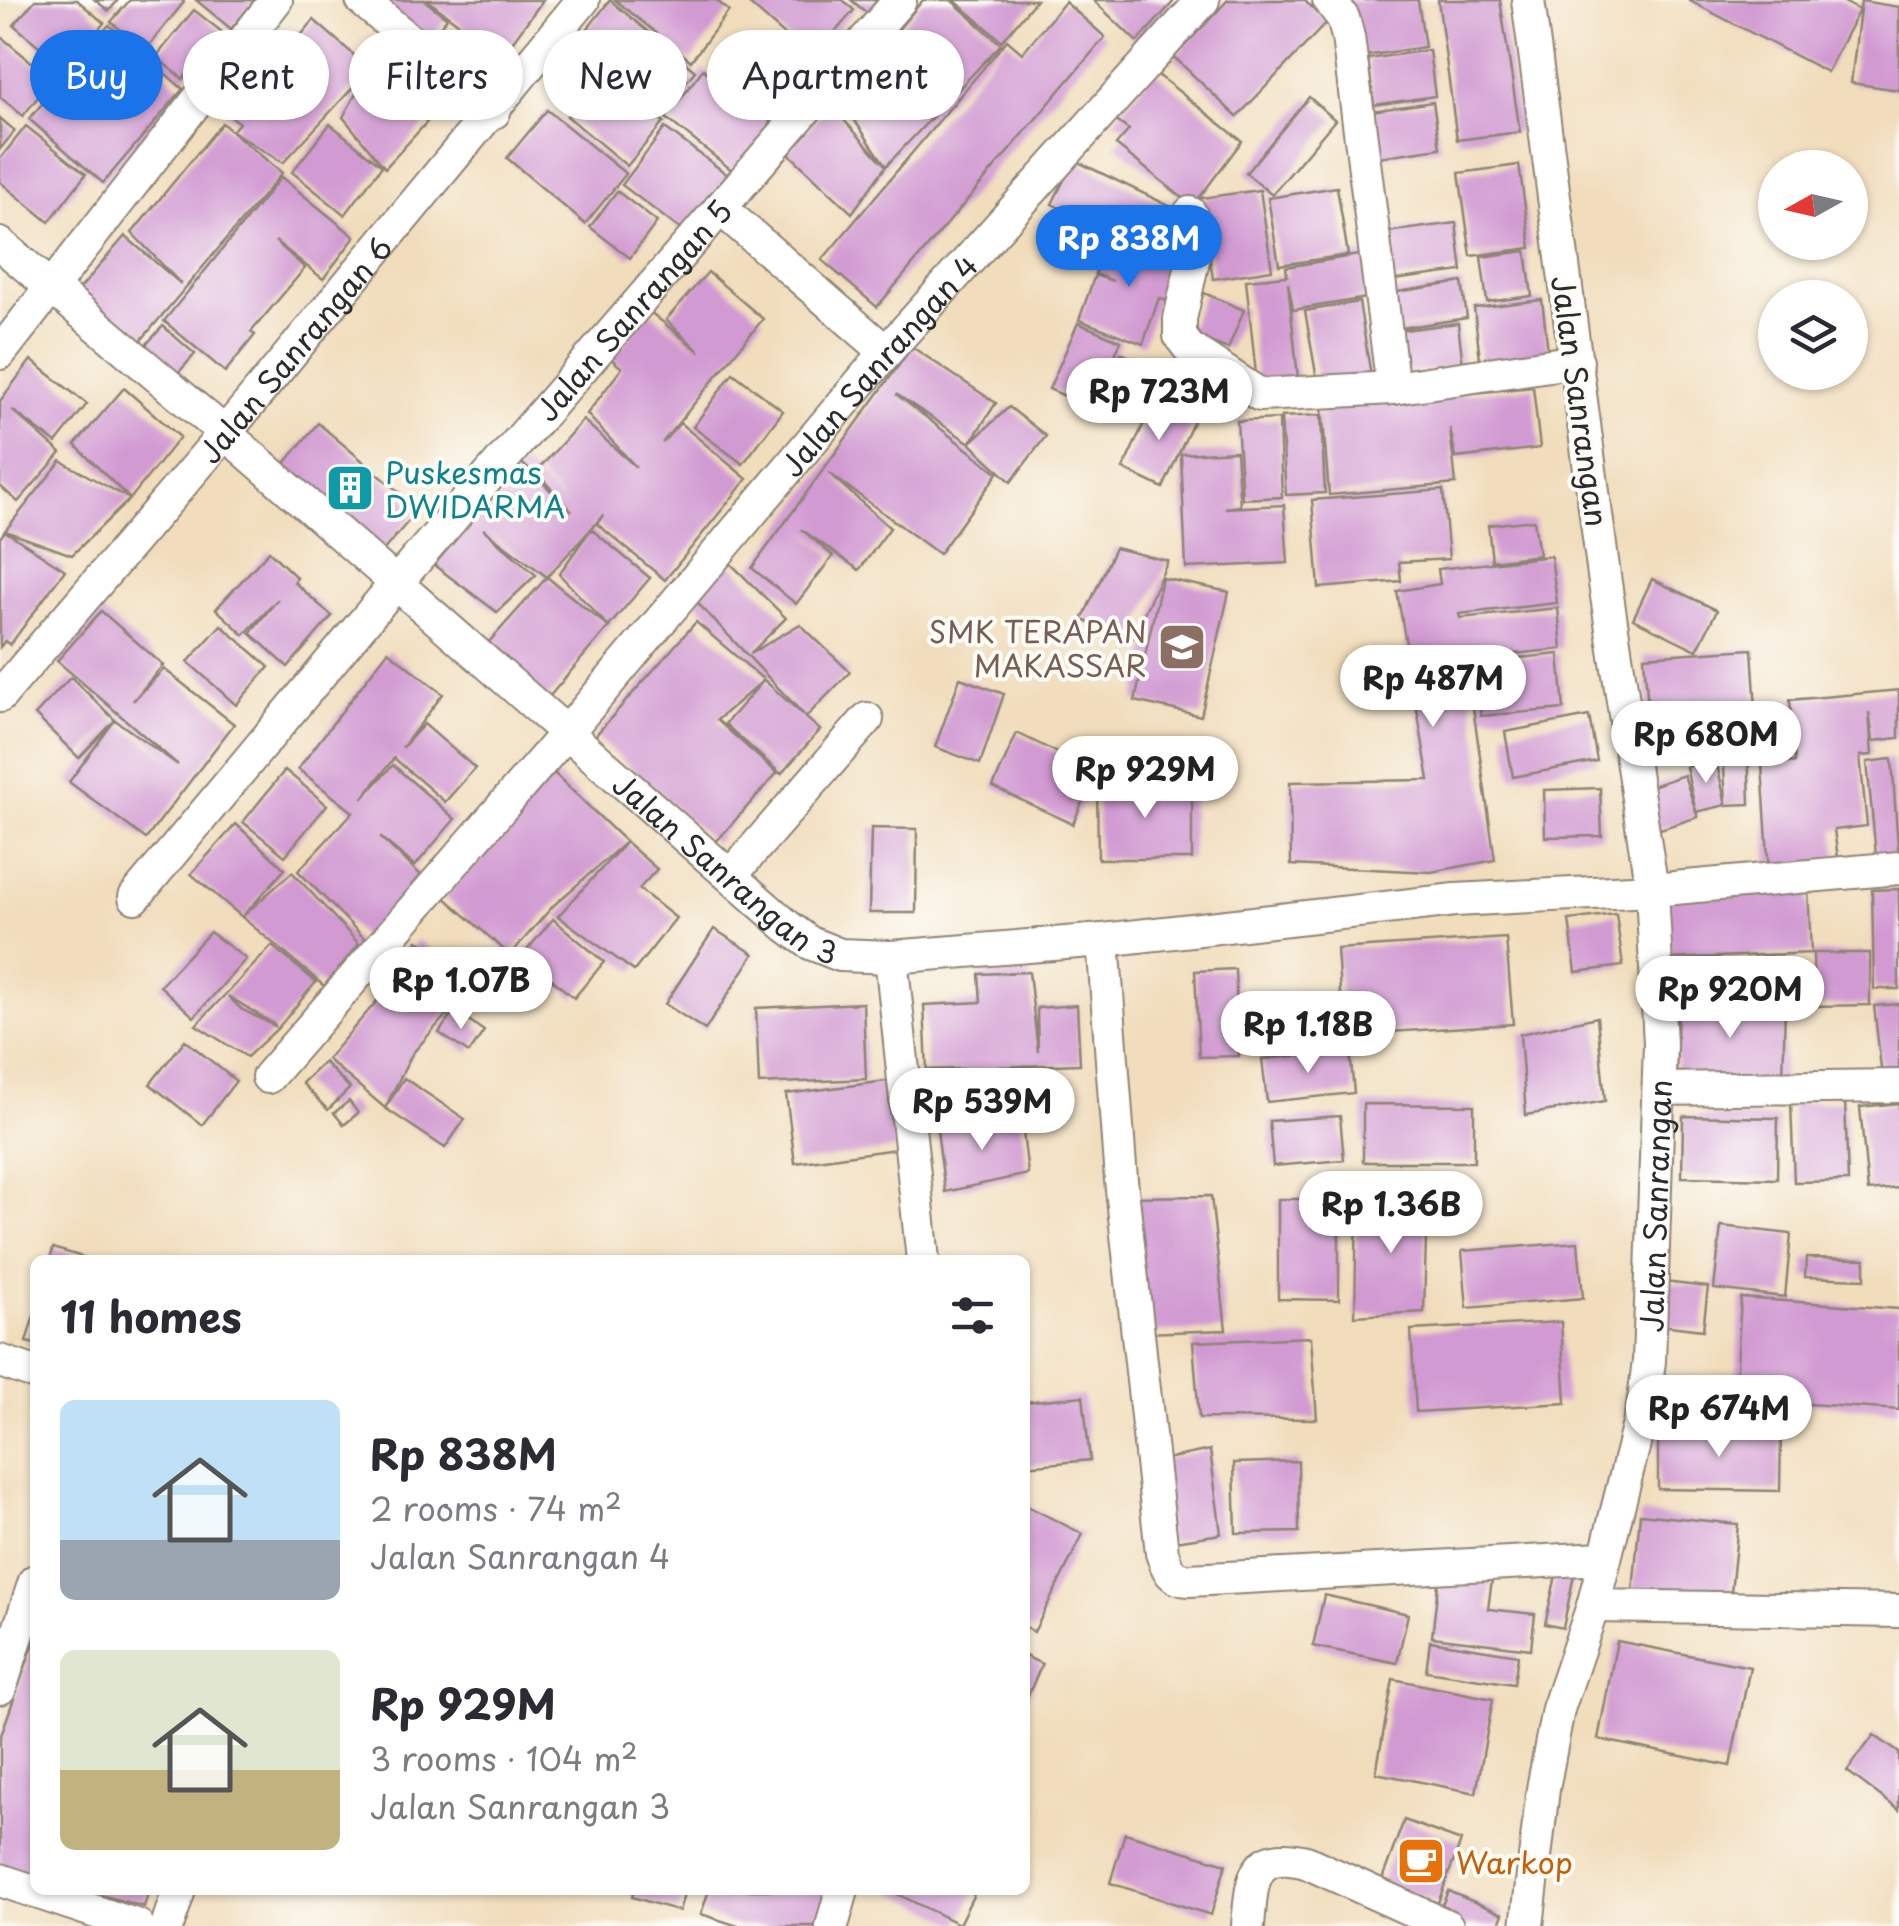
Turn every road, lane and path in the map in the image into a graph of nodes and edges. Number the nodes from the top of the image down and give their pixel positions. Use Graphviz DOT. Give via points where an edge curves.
graph roads {
  1 [pos="276,0"];
  2 [pos="362,0"];
  3 [pos="584,0"];
  4 [pos="900,0"];
  5 [pos="1329,0"];
  6 [pos="1528,0"];
  7 [pos="1199,4"];
  8 [pos="397,30"];
  9 [pos="523,76"];
  10 [pos="487,120"];
  11 [pos="720,208"];
  12 [pos="1190,213"];
  13 [pos="0,244"];
  14 [pos="54,288"];
  15 [pos="886,352"];
  16 [pos="0,353"];
  17 [pos="1577,361"];
  18 [pos="1393,388"];
  19 [pos="226,434"];
  20 [pos="397,582"];
  21 [pos="0,696"];
  22 [pos="866,718"];
  23 [pos="568,731"];
  24 [pos="1899,868"];
  25 [pos="732,874"];
  26 [pos="1652,890"];
  27 [pos="134,896"];
  28 [pos="1103,940"];
  29 [pos="891,957"];
  30 [pos="268,1077"];
  31 [pos="1899,1086"];
  32 [pos="1659,1089"];
  33 [pos="922,1255"];
  34 [pos="0,1361"];
  35 [pos="30,1371"];
  36 [pos="1602,1558"];
  37 [pos="30,1588"];
  38 [pos="1593,1606"];
  39 [pos="1899,1611"];
  40 [pos="12,1612"];
  41 [pos="0,1688"];
  42 [pos="0,1880"];
  43 [pos="30,1890"];
  44 [pos="45,1895"];
  45 [pos="177,1895"];
  46 [pos="841,1895"];
  47 [pos="138,1926"];
  48 [pos="167,1926"];
  49 [pos="832,1926"];
  50 [pos="1248,1926"];
  51 [pos="1446,1926"];
  52 [pos="1527,1926"];
  1 -- 14 [label="street"];
  2 -- 8 [label="street"];
  3 -- 9 [label="street, Jalan Sanrangan 6"];
  4 -- 11 [label="street, Jalan Sanrangan 5"];
  5 -- 18 [label="street" via="1348,37"];
  6 -- 17 [label="street, Jalan Sanrangan"];
  7 -- 15 [label="street, Jalan Sanrangan 4"];
  10 -- 19 [label="street, Jalan Sanrangan 6"];
  11 -- 15 [label="street"];
  11 -- 20 [label="street, Jalan Sanrangan 5"];
  12 -- 18 [label="street" via="1198,237 1180,319 1180,336 1189,348 1260,394"];
  13 -- 14 [label="street, Jalan Sanrangan 3"];
  14 -- 16 [label="street"];
  14 -- 19 [label="street, Jalan Sanrangan 3"];
  15 -- 23 [label="street, Jalan Sanrangan 4"];
  17 -- 18 [label="street"];
  17 -- 26 [label="street, Jalan Sanrangan"];
  19 -- 20 [label="street, Jalan Sanrangan 3"];
  19 -- 21 [label="street, Jalan Sanrangan 6"];
  20 -- 23 [label="street, Jalan Sanrangan 3"];
  20 -- 27 [label="street, Jalan Sanrangan 5"];
  22 -- 25 [label="street"];
  23 -- 25 [label="street, Jalan Sanrangan 3"];
  23 -- 30 [label="street, Jalan Sanrangan 4"];
  24 -- 26 [label="street, Jalan Sanrangan 3"];
  25 -- 29 [label="street, Jalan Sanrangan 3" via="810,943 840,954"];
  26 -- 28 [label="street, Jalan Sanrangan 3" via="1455,900"];
  26 -- 32 [label="street, Jalan Sanrangan"];
  28 -- 29 [label="street, Jalan Sanrangan 3"];
  28 -- 36 [label="street" via="1121,1180 1168,1572 1189,1580"];
  29 -- 33 [label="street"];
  31 -- 32 [label="street"];
  32 -- 36 [label="street, Jalan Sanrangan" via="1649,1362"];
  34 -- 35 [label="street"];
  36 -- 38 [label="street, Jalan Sanrangan"];
  37 -- 40 [label="street"];
  38 -- 39 [label="street"];
  38 -- 52 [label="street, Jalan Sanrangan" via="1558,1709"];
  40 -- 41 [label="street"];
  42 -- 43 [label="street"];
  44 -- 47 [label="street"];
  45 -- 48 [label="street"];
  46 -- 49 [label="street"];
  50 -- 51 [label="street" via="1253,1878 1264,1864 1284,1857"];
}
